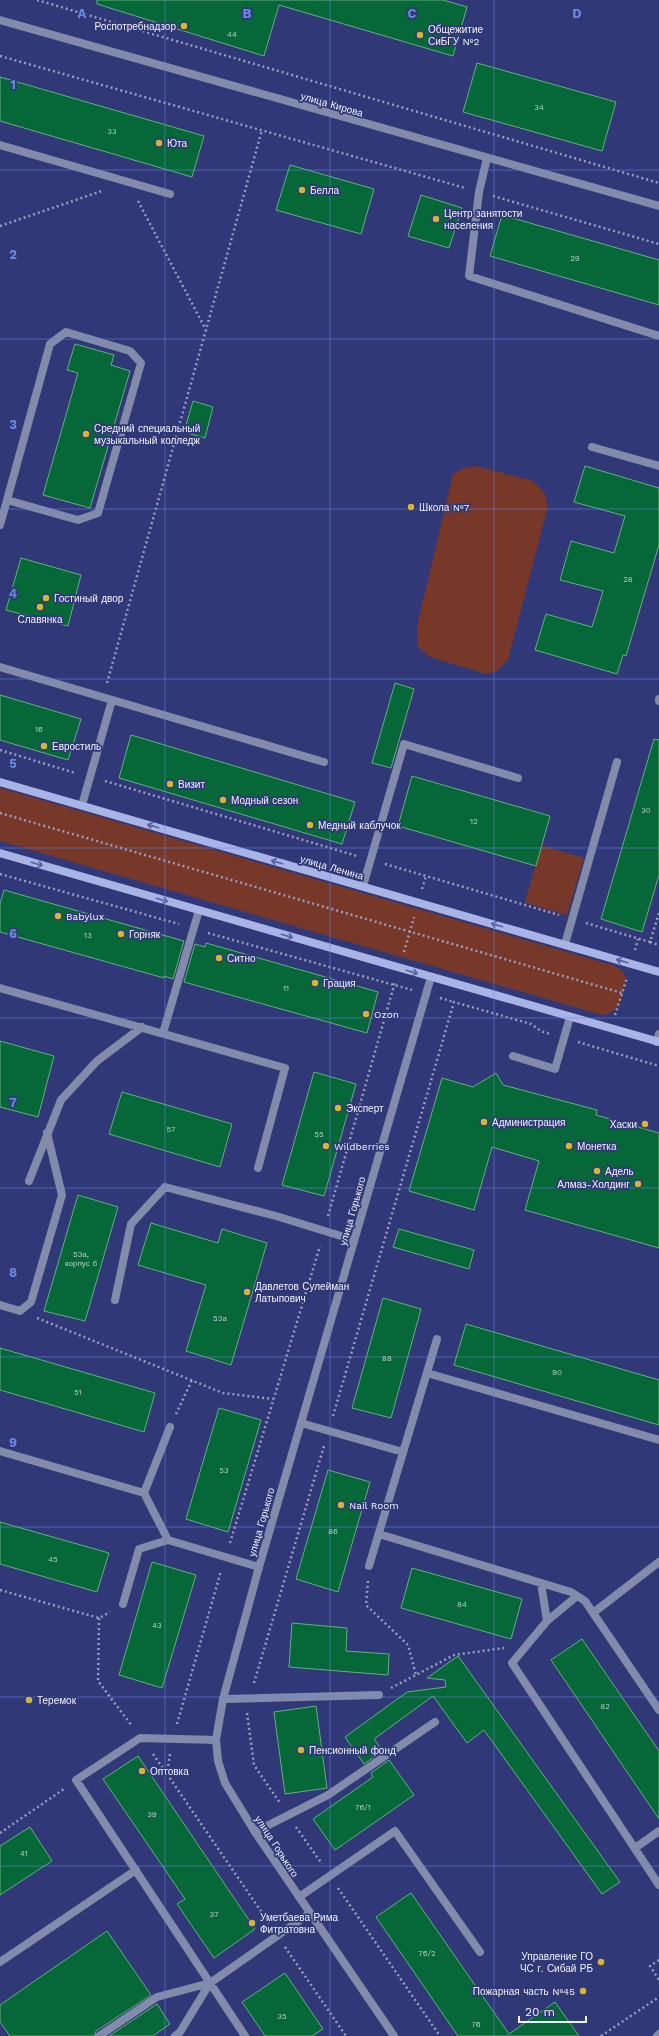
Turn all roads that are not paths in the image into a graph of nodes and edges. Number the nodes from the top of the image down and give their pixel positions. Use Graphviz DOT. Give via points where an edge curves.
graph roads {
  1 [pos="0,20"];
  2 [pos="0,145"];
  3 [pos="487,158"];
  4 [pos="170,194"];
  5 [pos="659,206"];
  6 [pos="659,336"];
  7 [pos="592,447"];
  8 [pos="659,466"];
  9 [pos="7,500"];
  10 [pos="0,524"];
  11 [pos="0,667"];
  12 [pos="112,700"];
  13 [pos="324,762"];
  14 [pos="617,762"];
  15 [pos="518,778"];
  16 [pos="0,782"];
  17 [pos="82,805"];
  18 [pos="0,853"];
  19 [pos="363,886"];
  20 [pos="199,910"];
  21 [pos="565,944"];
  22 [pos="659,972"];
  23 [pos="431,977"];
  24 [pos="0,988"];
  25 [pos="570,1017"];
  26 [pos="142,1028"];
  27 [pos="163,1033"];
  28 [pos="658,1039"];
  29 [pos="513,1056"];
  30 [pos="47,1133"];
  31 [pos="258,1168"];
  32 [pos="29,1181"];
  33 [pos="354,1240"];
  34 [pos="115,1300"];
  35 [pos="0,1305"];
  36 [pos="437,1339"];
  37 [pos="427,1373"];
  38 [pos="300,1423"];
  39 [pos="170,1427"];
  40 [pos="659,1440"];
  41 [pos="0,1451"];
  42 [pos="404,1452"];
  43 [pos="144,1493"];
  44 [pos="379,1534"];
  45 [pos="168,1540"];
  46 [pos="659,1562"];
  47 [pos="259,1566"];
  48 [pos="369,1566"];
  49 [pos="541,1583"];
  50 [pos="577,1596"];
  51 [pos="122,1604"];
  52 [pos="593,1613"];
  53 [pos="546,1621"];
  54 [pos="379,1695"];
  55 [pos="223,1698"];
  56 [pos="659,1710"];
  57 [pos="435,1722"];
  58 [pos="216,1740"];
  59 [pos="659,1831"];
  60 [pos="255,1832"];
  61 [pos="635,1848"];
  62 [pos="136,1870"];
  63 [pos="659,1885"];
  64 [pos="299,1897"];
  65 [pos="310,1913"];
  66 [pos="480,1952"];
  67 [pos="0,1962"];
  68 [pos="210,1983"];
  69 [pos="99,2036"];
  70 [pos="175,2036"];
  71 [pos="246,2036"];
  72 [pos="394,2036"];
  1 -- 3 [label="street, улица Кирова"];
  2 -- 4 [label="street"];
  3 -- 5 [label="street, улица Кирова"];
  3 -- 6 [label="street" via="479,192 469,276"];
  7 -- 8 [label="street"];
  9 -- 9 [label="street" via="50,344 66,332 130,351 141,363 98,513 78,520"];
  9 -- 10 [label="street"];
  11 -- 12 [label="street"];
  12 -- 13 [label="street"];
  12 -- 17 [label="street"];
  14 -- 21 [label="street"];
  15 -- 19 [label="street" via="404,744"];
  16 -- 17 [label="main road, улица Ленина"];
  19 -- 17 [label="main road, улица Ленина, one-way"];
  18 -- 20 [label="main road, one-way"];
  21 -- 19 [label="main road, улица Ленина, one-way"];
  20 -- 23 [label="main road, one-way"];
  20 -- 27 [label="street"];
  22 -- 21 [label="main road, улица Ленина, one-way"];
  23 -- 25 [label="main road"];
  23 -- 33 [label="street, улица Горького"];
  24 -- 26 [label="street"];
  25 -- 28 [label="main road"];
  25 -- 29 [label="street" via="555,1069"];
  26 -- 27 [label="street"];
  26 -- 30 [label="street" via="97,1061 61,1100"];
  27 -- 31 [label="street" via="285,1068"];
  30 -- 32 [label="street"];
  30 -- 35 [label="street" via="62,1195 31,1302 20,1311"];
  33 -- 34 [label="street" via="276,1216 165,1187 131,1224"];
  33 -- 38 [label="street, улица Горького"];
  36 -- 37 [label="street"];
  37 -- 40 [label="street"];
  37 -- 42 [label="street"];
  38 -- 42 [label="street"];
  38 -- 47 [label="street, улица Горького"];
  39 -- 43 [label="street"];
  41 -- 43 [label="street"];
  42 -- 44 [label="street"];
  43 -- 45 [label="street"];
  44 -- 48 [label="street"];
  44 -- 49 [label="street"];
  45 -- 47 [label="street"];
  45 -- 51 [label="street" via="139,1549"];
  46 -- 52 [label="street"];
  47 -- 55 [label="street, улица Горького"];
  49 -- 50 [label="street"];
  49 -- 53 [label="street"];
  50 -- 52 [label="street" via="585,1601"];
  50 -- 53 [label="street"];
  52 -- 56 [label="street"];
  53 -- 61 [label="street" via="512,1663"];
  54 -- 55 [label="street"];
  55 -- 58 [label="street, улица Горького"];
  57 -- 60 [label="street" via="328,1795"];
  58 -- 60 [label="street, улица Горького" via="218,1761 225,1783"];
  58 -- 62 [label="street" via="140,1738 76,1780"];
  59 -- 61 [label="street"];
  60 -- 64 [label="street, улица Горького"];
  61 -- 63 [label="street"];
  62 -- 67 [label="street"];
  62 -- 68 [label="street"];
  64 -- 65 [label="street, улица Горького"];
  64 -- 66 [label="street" via="395,1831"];
  65 -- 68 [label="street"];
  65 -- 72 [label="street, улица Горького"];
  68 -- 69 [label="street" via="157,1997"];
  68 -- 70 [label="street"];
  68 -- 71 [label="street"];
}
